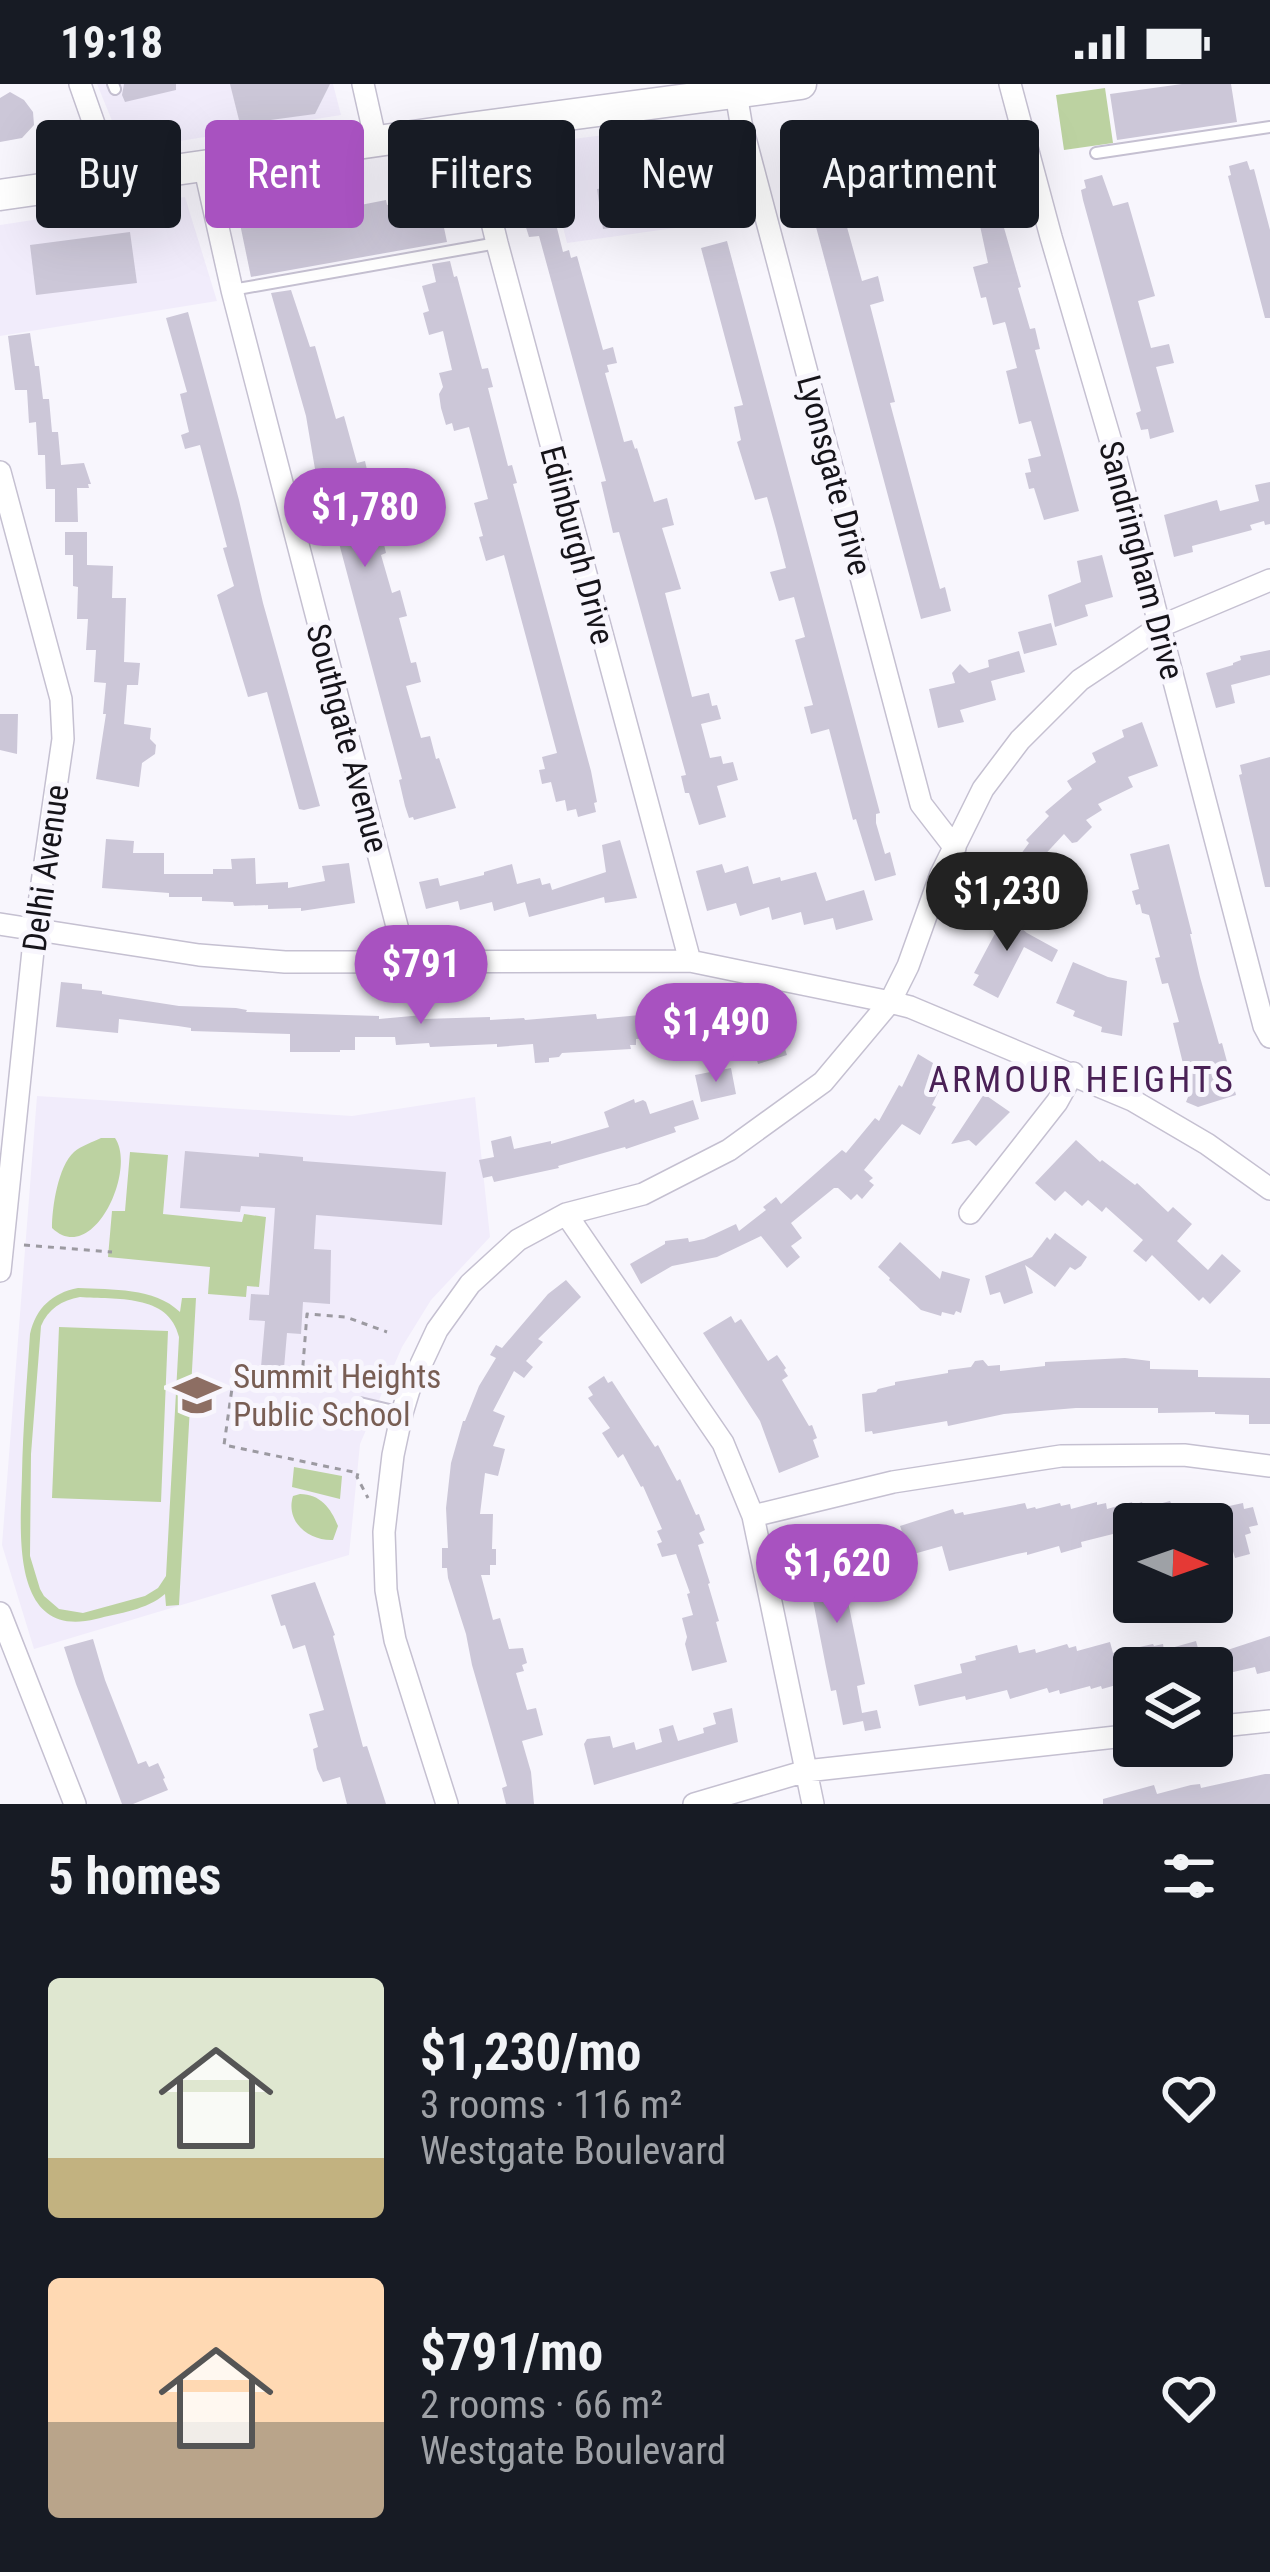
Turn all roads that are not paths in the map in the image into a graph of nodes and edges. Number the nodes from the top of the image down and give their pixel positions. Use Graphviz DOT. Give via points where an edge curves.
graph roads {
  1 [pos="80,84"];
  2 [pos="363,84"];
  3 [pos="801,84"];
  4 [pos="1010,84"];
  5 [pos="751,89"];
  6 [pos="93,120"];
  7 [pos="528,120"];
  8 [pos="1270,127"];
  9 [pos="388,140"];
  10 [pos="376,142"];
  11 [pos="1096,153"];
  12 [pos="204,165"];
  13 [pos="181,168"];
  14 [pos="36,190"];
  15 [pos="0,195"];
  16 [pos="494,228"];
  17 [pos="497,242"];
  18 [pos="232,290"];
  19 [pos="0,472"];
  20 [pos="6,522"];
  21 [pos="1270,580"];
  22 [pos="1161,626"];
  23 [pos="955,848"];
  24 [pos="0,924"];
  25 [pos="35,931"];
  26 [pos="406,961"];
  27 [pos="689,961"];
  28 [pos="890,1002"];
  29 [pos="1270,1037"];
  30 [pos="1073,1073"];
  31 [pos="1270,1189"];
  32 [pos="970,1213"];
  33 [pos="566,1214"];
  34 [pos="1,1253"];
  35 [pos="360,1403"];
  36 [pos="402,1413"];
  37 [pos="1270,1466"];
  38 [pos="753,1516"];
  39 [pos="0,1613"];
  40 [pos="1270,1721"];
  41 [pos="1233,1725"];
  42 [pos="1113,1737"];
  43 [pos="806,1771"];
  44 [pos="75,1804"];
  45 [pos="447,1804"];
  46 [pos="694,1804"];
  47 [pos="813,1804"];
  1 -- 6 [label="street"];
  2 -- 10 [label="street"];
  3 -- 5 [label="main road"];
  4 -- 22 [label="street, Sandringham Drive"];
  5 -- 7 [label="main road"];
  5 -- 23 [label="street, Lyonsgate Drive" via="741,123 921,804"];
  8 -- 11 [label="lane"];
  9 -- 10 [label="main road"];
  10 -- 12 [label="main road"];
  12 -- 13 [label="main road"];
  12 -- 18 [label="street, Southgate Avenue"];
  14 -- 15 [label="main road"];
  16 -- 17 [label="street, Edinburgh Drive"];
  17 -- 18 [label="lane"];
  17 -- 27 [label="street, Edinburgh Drive"];
  18 -- 26 [label="street, Southgate Avenue"];
  19 -- 20 [label="street, Delhi Avenue"];
  20 -- 25 [label="street, Delhi Avenue" via="61,699 63,739"];
  21 -- 22 [label="street"];
  22 -- 23 [label="street" via="1080,680 1020,740 983,789"];
  22 -- 29 [label="street, Sandringham Drive"];
  23 -- 28 [label="street"];
  24 -- 25 [label="street"];
  25 -- 26 [label="street" via="220,957"];
  25 -- 34 [label="street, Delhi Avenue"];
  26 -- 27 [label="street"];
  27 -- 28 [label="street"];
  28 -- 30 [label="street"];
  28 -- 33 [label="street" via="823,1082 729,1150 644,1194"];
  30 -- 31 [label="street" via="1207,1144"];
  30 -- 32 [label="street"];
  33 -- 36 [label="street" via="518,1240 470,1284 437,1330"];
  33 -- 38 [label="street" via="723,1443"];
  35 -- 36 [label="lane"];
  36 -- 45 [label="street" via="384,1532 386,1591"];
  37 -- 38 [label="street" via="1184,1455 1061,1456 893,1482"];
  38 -- 43 [label="street"];
  39 -- 44 [label="street"];
  40 -- 41 [label="street"];
  42 -- 43 [label="street"];
  43 -- 46 [label="street"];
  43 -- 47 [label="street"];
}
